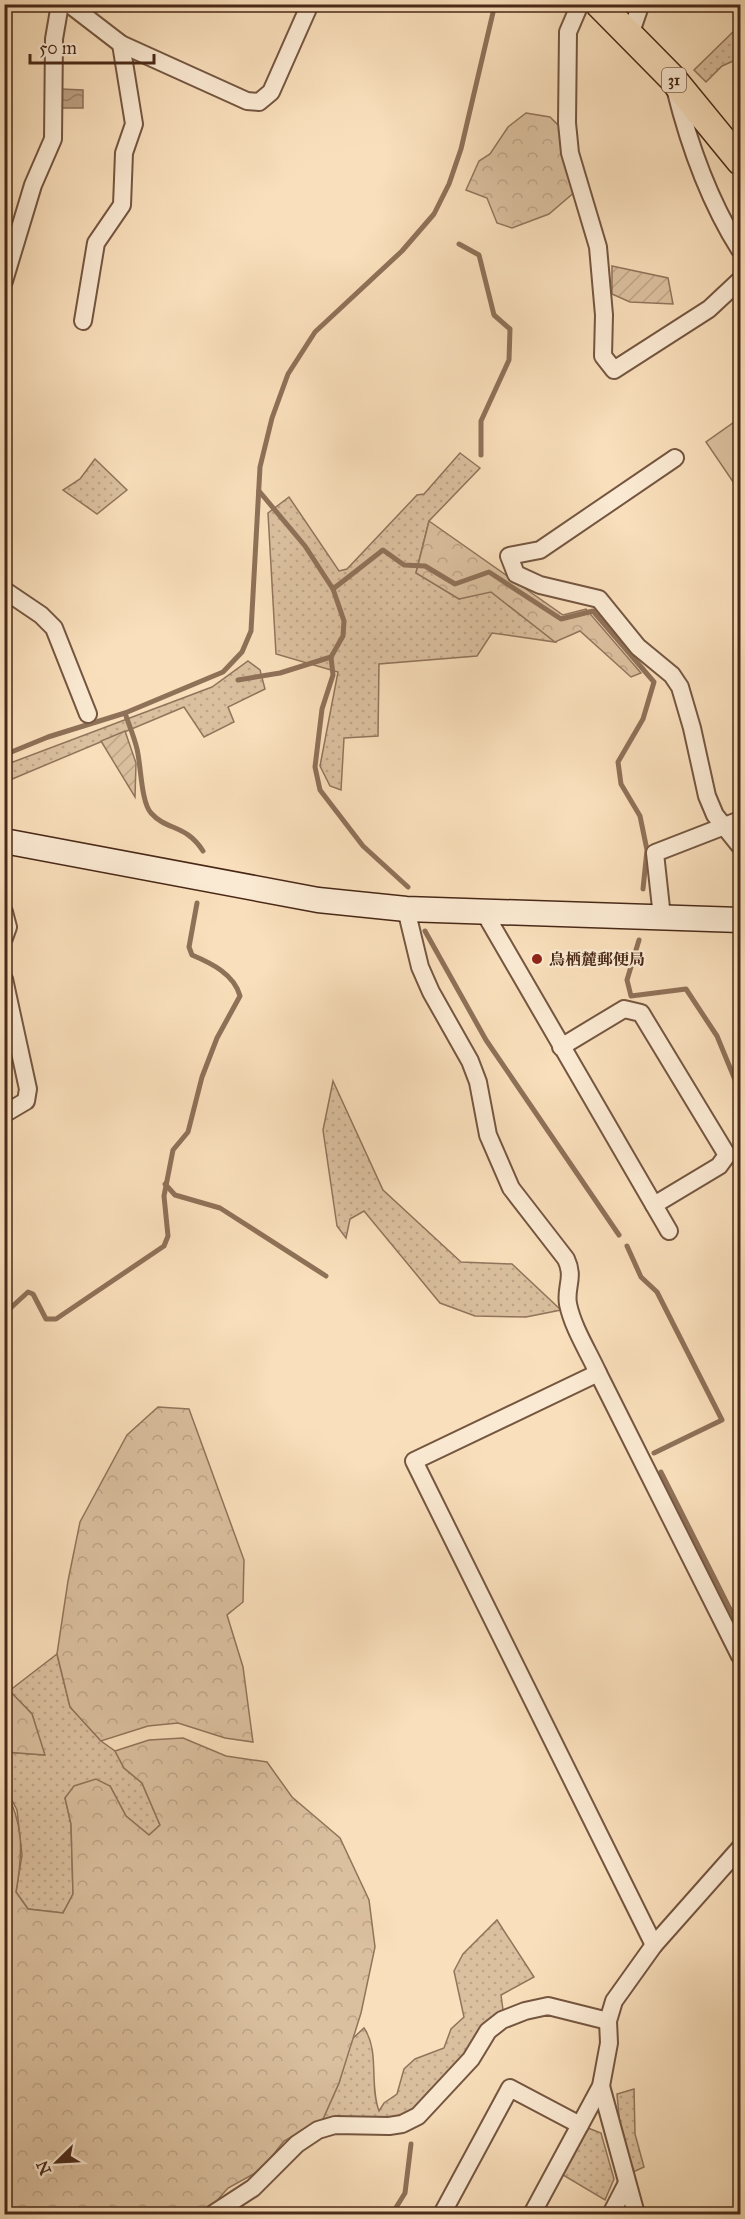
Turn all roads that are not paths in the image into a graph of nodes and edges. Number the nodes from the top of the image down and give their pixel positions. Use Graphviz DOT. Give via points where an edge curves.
graph roads {
  1 [pos="60,4"];
  2 [pos="69,4"];
  3 [pos="310,4"];
  4 [pos="580,4"];
  5 [pos="599,4"];
  6 [pos="637,4"];
  7 [pos="630,35"];
  8 [pos="121,44"];
  9 [pos="672,78"];
  10 [pos="741,161"];
  11 [pos="741,250"];
  12 [pos="741,280"];
  13 [pos="4,281"];
  14 [pos="83,321"];
  15 [pos="675,458"];
  16 [pos="4,590"];
  17 [pos="88,714"];
  18 [pos="733,823"];
  19 [pos="4,841"];
  20 [pos="741,846"];
  21 [pos="406,909"];
  22 [pos="4,912"];
  23 [pos="484,912"];
  24 [pos="662,917"];
  25 [pos="741,920"];
  26 [pos="4,938"];
  27 [pos="4,979"];
  28 [pos="561,1047"];
  29 [pos="4,1114"];
  30 [pos="654,1205"];
  31 [pos="669,1231"];
  32 [pos="598,1372"];
  33 [pos="741,1656"];
  34 [pos="741,1848"];
  35 [pos="654,1945"];
  36 [pos="608,2021"];
  37 [pos="601,2086"];
  38 [pos="580,2125"];
  39 [pos="627,2183"];
  40 [pos="213,2214"];
  41 [pos="442,2214"];
  42 [pos="532,2214"];
  43 [pos="611,2214"];
  44 [pos="636,2214"];
  1 -- 13 [label="street" via="54,39 53,139 33,185"];
  2 -- 8 [label="street"];
  3 -- 8 [label="street" via="271,92 259,102 247,101"];
  4 -- 12 [label="street" via="568,32 567,123 570,153 598,247 603,356 614,370 709,309"];
  5 -- 7 [label="main road, 31"];
  6 -- 7 [label="street" via="639,9"];
  7 -- 9 [label="main road, 31"];
  8 -- 14 [label="street" via="134,124 124,153 122,205 96,243"];
  9 -- 10 [label="main road, 31"];
  9 -- 11 [label="street" via="685,128 719,217"];
  15 -- 18 [label="street" via="540,550 509,556 516,574 540,585 599,599 638,648 672,675 680,687 692,728 707,796 716,815"];
  16 -- 17 [label="street" via="54,628"];
  18 -- 20 [label="street"];
  18 -- 24 [label="street" via="655,854"];
  19 -- 21 [label="street" via="318,900"];
  21 -- 23 [label="street"];
  21 -- 32 [label="street" via="420,967 470,1061 488,1135 511,1188 571,1270 567,1300 570,1313"];
  22 -- 26 [label="street" via="8,927"];
  23 -- 24 [label="street"];
  23 -- 28 [label="street"];
  24 -- 25 [label="street"];
  27 -- 29 [label="street" via="28,1089 26,1101"];
  28 -- 30 [label="street"];
  28 -- 30 [label="street" via="624,1009 641,1013 727,1155 719,1166"];
  30 -- 31 [label="street"];
  32 -- 33 [label="street"];
  32 -- 35 [label="street" via="414,1461"];
  34 -- 35 [label="street"];
  35 -- 36 [label="street" via="614,2001"];
  36 -- 37 [label="street" via="609,2043"];
  36 -- 40 [label="street" via="548,2006 502,2020 488,2031 471,2059 418,2116 389,2126 335,2125 318,2130 297,2144 253,2188"];
  37 -- 38 [label="street"];
  37 -- 39 [label="street"];
  38 -- 41 [label="street" via="510,2088"];
  38 -- 42 [label="street"];
  39 -- 43 [label="street"];
  39 -- 44 [label="street"];
}
